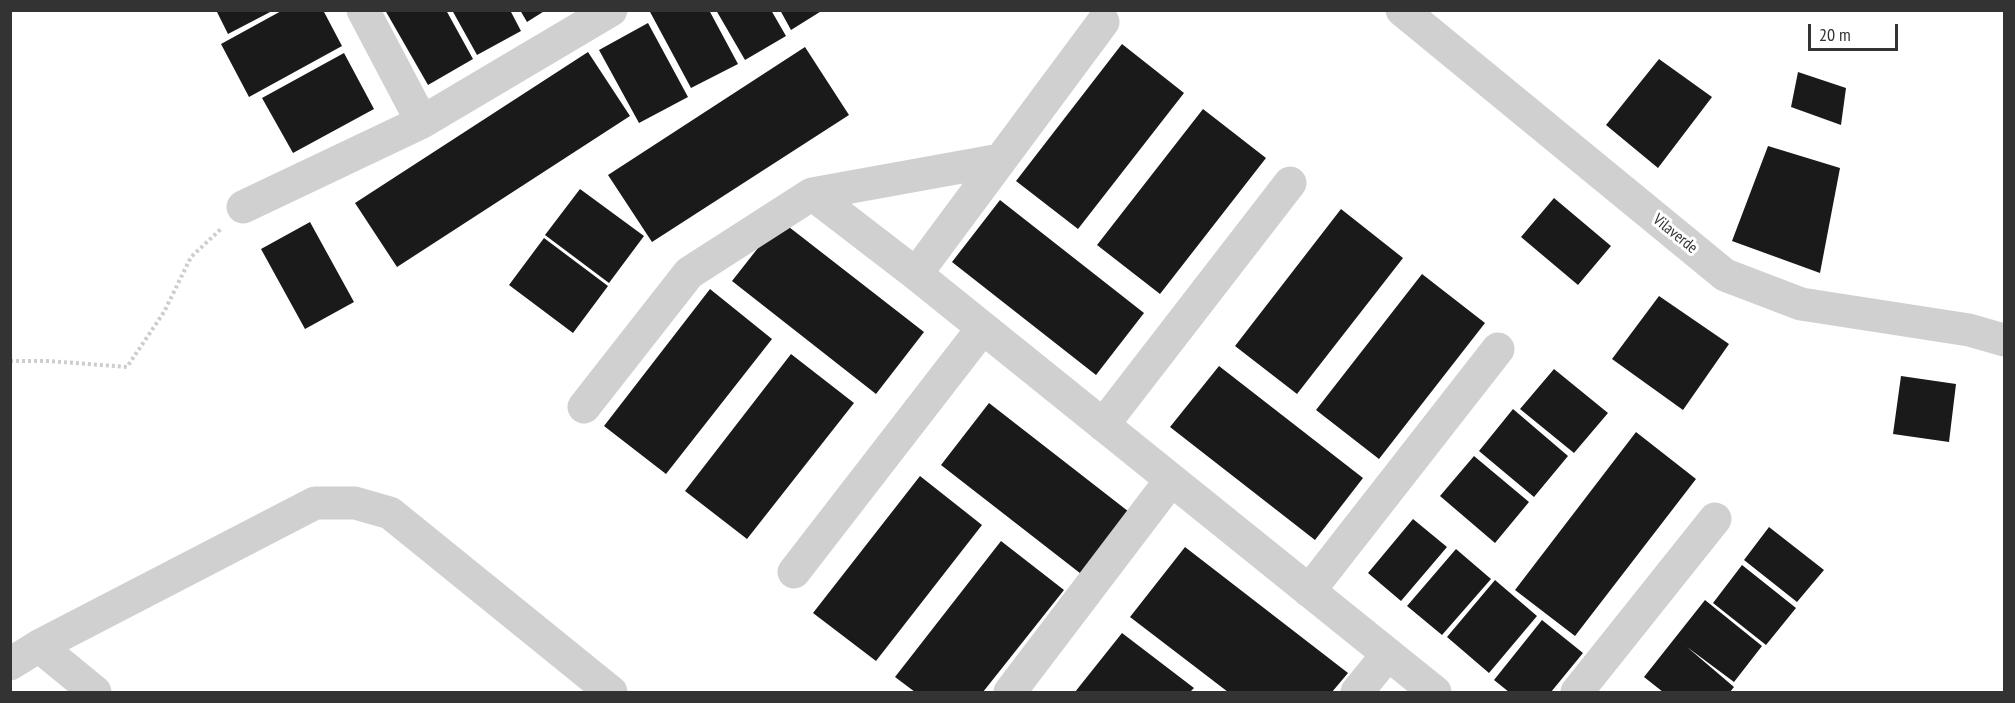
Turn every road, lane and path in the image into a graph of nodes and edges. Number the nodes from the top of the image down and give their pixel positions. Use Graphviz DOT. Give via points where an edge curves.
graph roads {
  1 [pos="363,10"];
  2 [pos="611,10"];
  3 [pos="1402,10"];
  4 [pos="1103,22"];
  5 [pos="422,122"];
  6 [pos="1000,160"];
  7 [pos="1290,183"];
  8 [pos="812,194"];
  9 [pos="243,207"];
  10 [pos="916,274"];
  11 [pos="982,329"];
  12 [pos="2004,340"];
  13 [pos="1498,349"];
  14 [pos="10,361"];
  15 [pos="584,407"];
  16 [pos="1103,425"];
  17 [pos="1171,480"];
  18 [pos="1715,519"];
  19 [pos="794,572"];
  20 [pos="1308,591"];
  21 [pos="39,646"];
  22 [pos="1388,654"];
  23 [pos="10,664"];
  24 [pos="95,693"];
  25 [pos="611,693"];
  26 [pos="1010,693"];
  27 [pos="1357,693"];
  28 [pos="1435,693"];
  29 [pos="1577,693"];
  1 -- 5 [label="street"];
  2 -- 5 [label="street"];
  3 -- 12 [label="street, Vilaverde" via="1725,275 1801,304 1969,330"];
  4 -- 6 [label="street"];
  5 -- 9 [label="street"];
  6 -- 8 [label="street"];
  6 -- 10 [label="street"];
  7 -- 16 [label="street"];
  8 -- 10 [label="street"];
  8 -- 15 [label="street" via="688,273"];
  9 -- 14 [label="path" via="191,257 164,312 127,367"];
  10 -- 11 [label="street"];
  11 -- 16 [label="street"];
  11 -- 19 [label="street"];
  13 -- 20 [label="street"];
  16 -- 17 [label="street"];
  17 -- 20 [label="street"];
  17 -- 26 [label="street"];
  18 -- 29 [label="street"];
  20 -- 22 [label="street"];
  21 -- 23 [label="street"];
  21 -- 24 [label="street"];
  21 -- 25 [label="street" via="315,503 355,503 390,513"];
  22 -- 27 [label="street"];
  22 -- 28 [label="street"];
}
